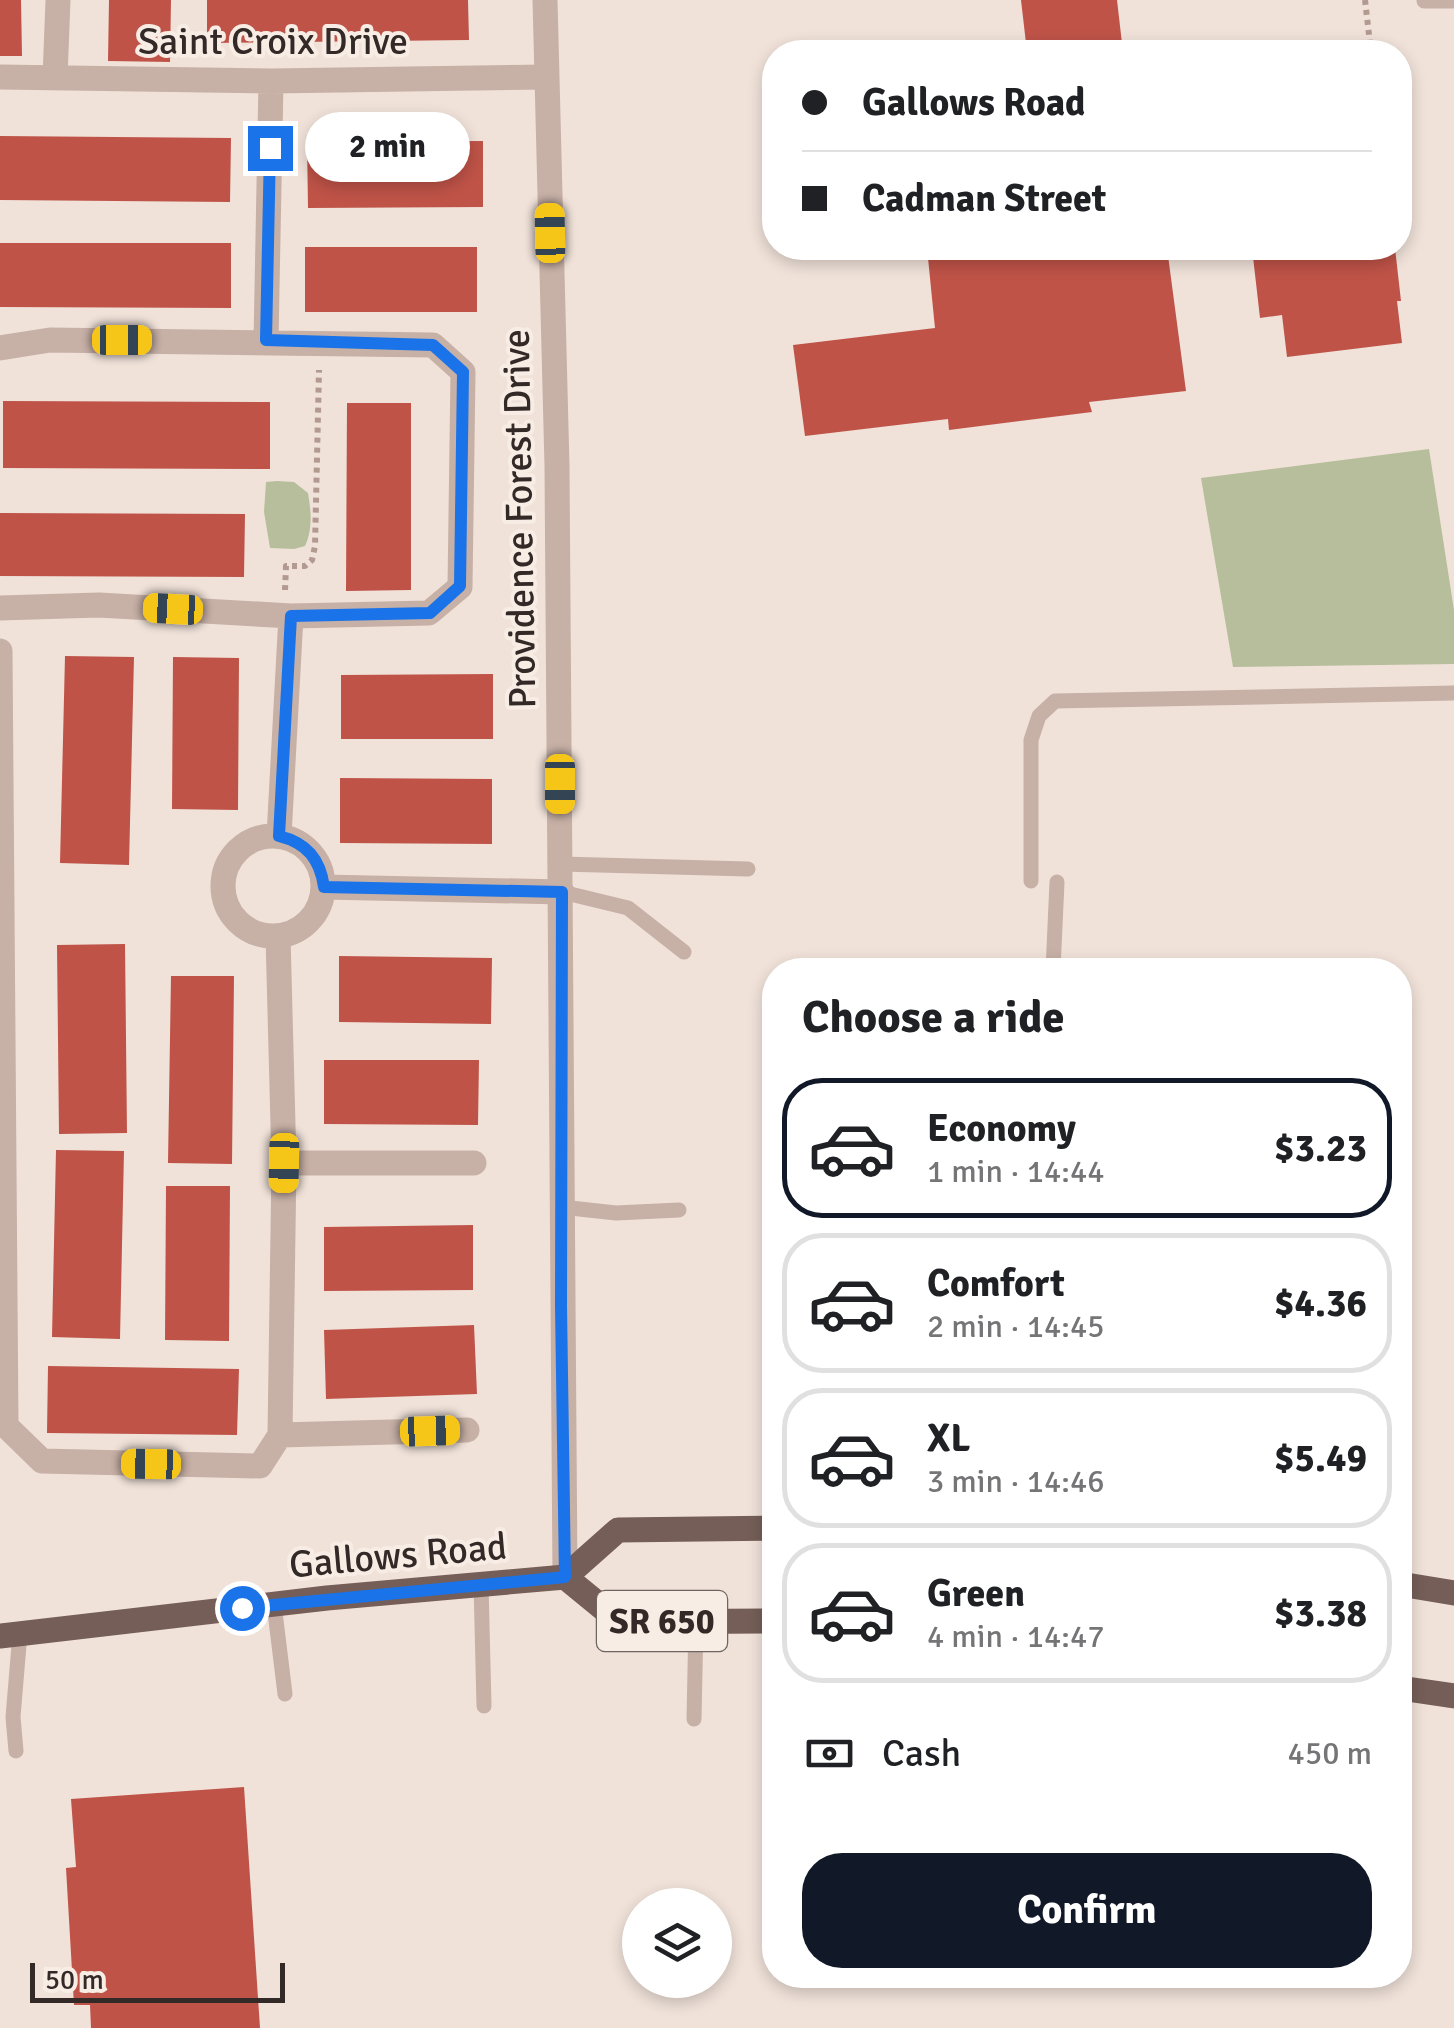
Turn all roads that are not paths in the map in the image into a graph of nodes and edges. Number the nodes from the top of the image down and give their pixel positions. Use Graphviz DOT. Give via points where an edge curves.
graph roads {
  1 [pos="58,0"];
  2 [pos="545,0"];
  3 [pos="1454,0"];
  4 [pos="1424,2"];
  5 [pos="0,78"];
  6 [pos="55,78"];
  7 [pos="546,78"];
  8 [pos="271,81"];
  9 [pos="266,340"];
  10 [pos="0,348"];
  11 [pos="0,608"];
  12 [pos="288,616"];
  13 [pos="0,651"];
  14 [pos="1454,693"];
  15 [pos="279,836"];
  16 [pos="561,864"];
  17 [pos="748,870"];
  18 [pos="1030,881"];
  19 [pos="1057,882"];
  20 [pos="324,887"];
  21 [pos="562,892"];
  22 [pos="278,936"];
  23 [pos="684,952"];
  24 [pos="1054,958"];
  25 [pos="284,1163"];
  26 [pos="474,1163"];
  27 [pos="561,1207"];
  28 [pos="679,1210"];
  29 [pos="467,1430"];
  30 [pos="280,1434"];
  31 [pos="762,1528"];
  32 [pos="565,1577"];
  33 [pos="481,1584"];
  34 [pos="1412,1586"];
  35 [pos="1454,1593"];
  36 [pos="274,1604"];
  37 [pos="762,1620"];
  38 [pos="696,1621"];
  39 [pos="10,1634"];
  40 [pos="1412,1690"];
  41 [pos="286,1694"];
  42 [pos="1454,1696"];
  43 [pos="484,1706"];
  44 [pos="694,1718"];
  45 [pos="16,1752"];
  1 -- 6 [label="street"];
  2 -- 7 [label="street, Providence Forest Drive"];
  3 -- 4 [label="lane"];
  5 -- 6 [label="street, Saint Croix Drive"];
  6 -- 8 [label="street, Saint Croix Drive"];
  7 -- 8 [label="street, Saint Croix Drive"];
  7 -- 16 [label="street, Providence Forest Drive"];
  8 -- 9 [label="street"];
  9 -- 10 [label="street" via="50,340"];
  9 -- 12 [label="street" via="433,345 463,372 460,586 430,613"];
  11 -- 12 [label="street" via="99,604"];
  12 -- 15 [label="street"];
  13 -- 30 [label="street" via="6,1426 42,1461 260,1466"];
  14 -- 18 [label="lane" via="1055,702 1039,716 1031,740"];
  15 -- 20 [label="street" via="306,847"];
  15 -- 22 [label="street" via="246,842 233,854 222,885 233,917 245,928"];
  16 -- 17 [label="lane"];
  16 -- 21 [label="street, Providence Forest Drive"];
  19 -- 24 [label="lane"];
  20 -- 21 [label="street"];
  20 -- 22 [label="street" via="314,915"];
  21 -- 23 [label="lane" via="628,908"];
  21 -- 27 [label="street, Providence Forest Drive"];
  22 -- 25 [label="street"];
  25 -- 26 [label="street"];
  25 -- 30 [label="street"];
  27 -- 28 [label="lane"];
  27 -- 32 [label="street, Providence Forest Drive"];
  29 -- 30 [label="street"];
  31 -- 32 [label="main road, SR 650" via="618,1530"];
  32 -- 33 [label="main road, Gallows Road / SR 650"];
  32 -- 38 [label="main road, SR 650" via="620,1622"];
  33 -- 36 [label="main road, Gallows Road / SR 650"];
  33 -- 43 [label="lane"];
  34 -- 35 [label="main road"];
  36 -- 39 [label="main road, Gallows Road / SR 650"];
  36 -- 41 [label="lane"];
  37 -- 38 [label="main road, SR 650"];
  38 -- 44 [label="lane"];
  39 -- 45 [label="lane"];
  40 -- 42 [label="main road"];
}
